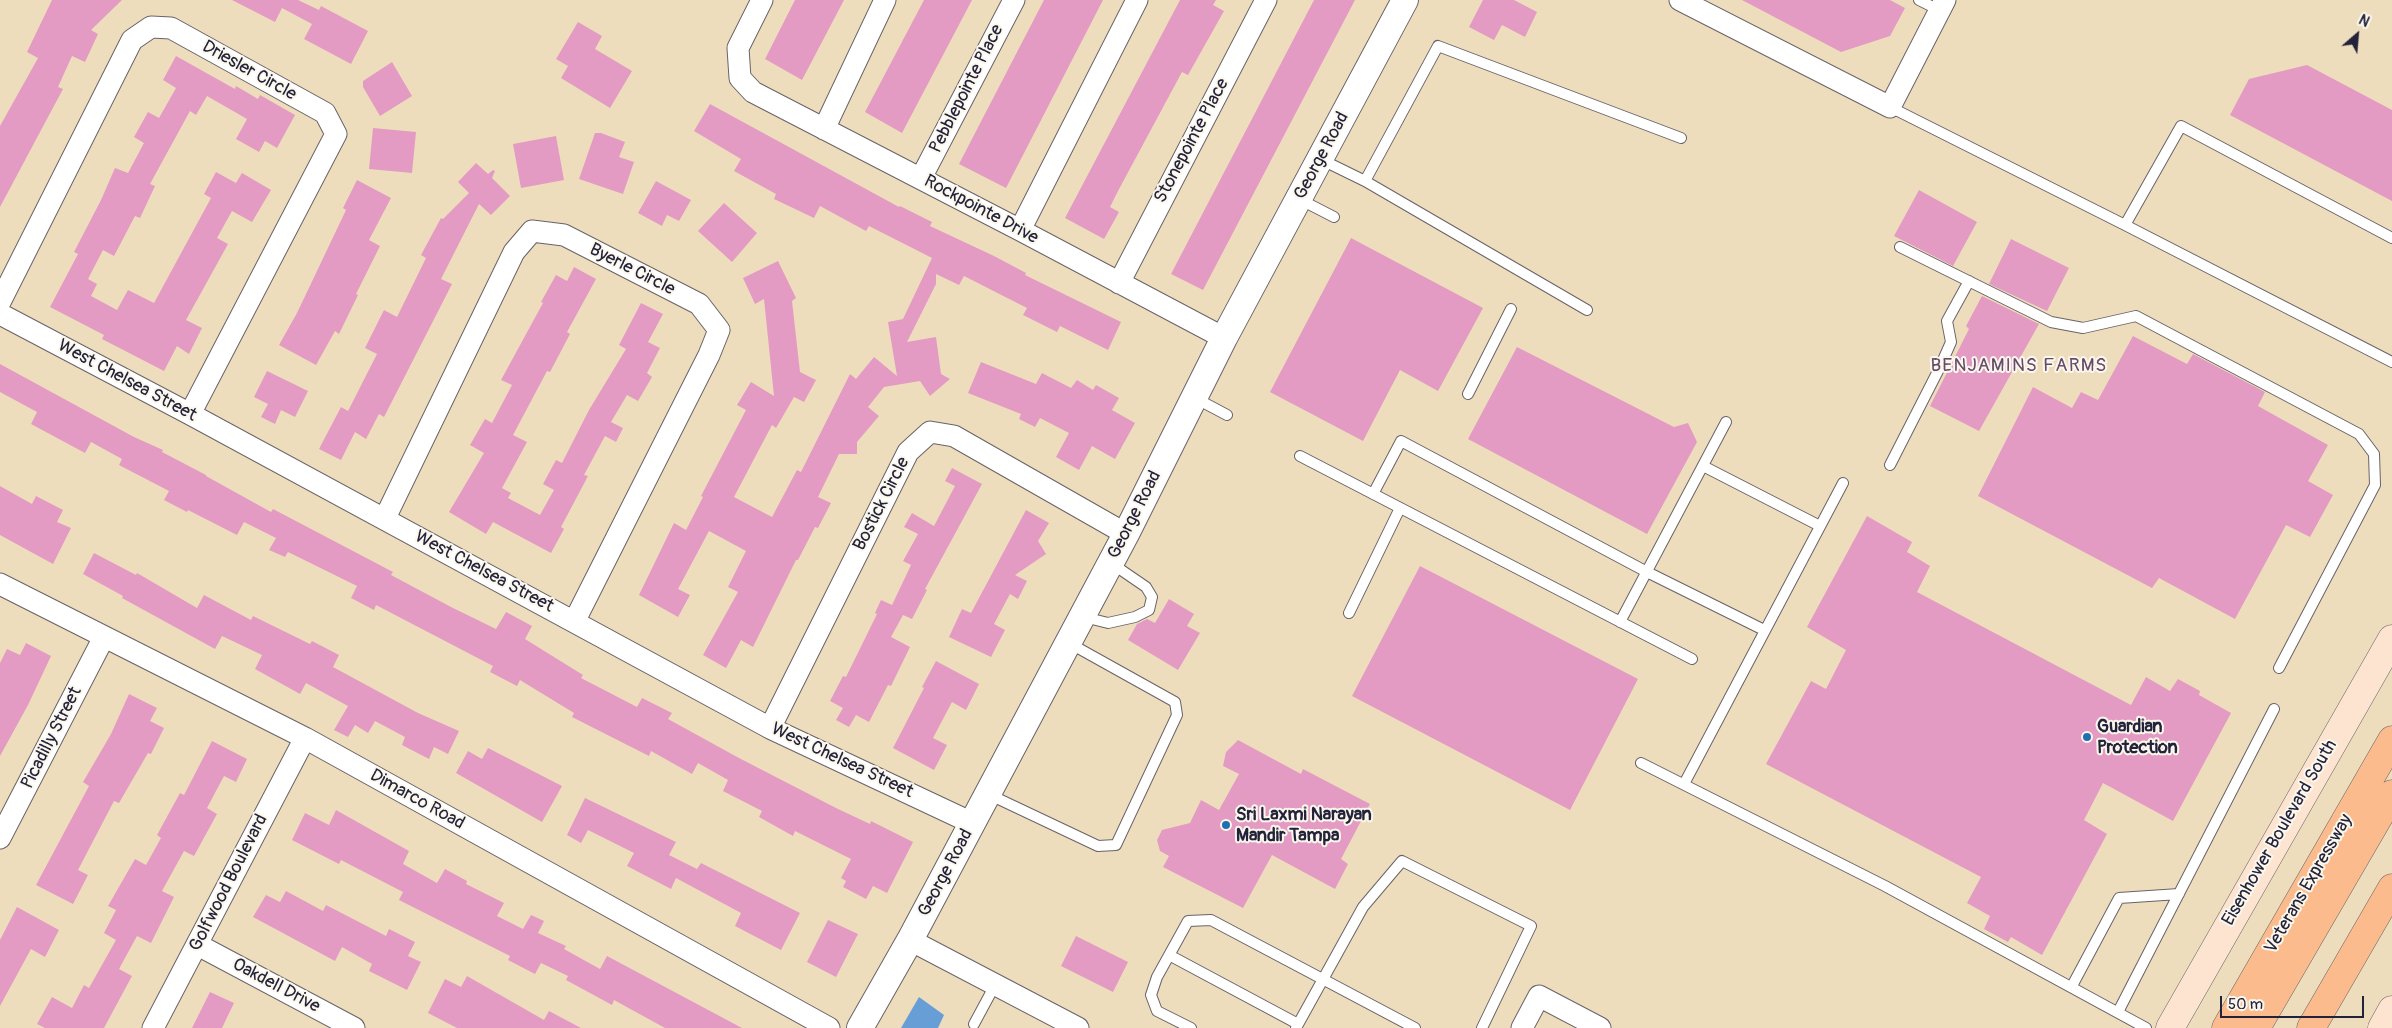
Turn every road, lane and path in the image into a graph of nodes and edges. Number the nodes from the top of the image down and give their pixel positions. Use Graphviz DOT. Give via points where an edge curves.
graph roads {
  1 [pos="762,0"];
  2 [pos="885,0"];
  3 [pos="1014,0"];
  4 [pos="1137,0"];
  5 [pos="1266,0"];
  6 [pos="1405,0"];
  7 [pos="1680,0"];
  8 [pos="1919,0"];
  9 [pos="1942,5"];
  10 [pos="1890,107"];
  11 [pos="824,129"];
  12 [pos="1682,138"];
  13 [pos="1319,158"];
  14 [pos="921,178"];
  15 [pos="1365,181"];
  16 [pos="1299,199"];
  17 [pos="1334,217"];
  18 [pos="2125,225"];
  19 [pos="1020,230"];
  20 [pos="2392,238"];
  21 [pos="1900,248"];
  22 [pos="1969,281"];
  23 [pos="1119,283"];
  24 [pos="0,302"];
  25 [pos="1511,309"];
  26 [pos="1587,310"];
  27 [pos="0,314"];
  28 [pos="1224,338"];
  29 [pos="2392,362"];
  30 [pos="1468,394"];
  31 [pos="1194,398"];
  32 [pos="190,414"];
  33 [pos="1227,415"];
  34 [pos="1726,422"];
  35 [pos="1300,456"];
  36 [pos="1890,465"];
  37 [pos="1703,466"];
  38 [pos="1843,483"];
  39 [pos="1373,494"];
  40 [pos="1400,508"];
  41 [pos="385,518"];
  42 [pos="1820,526"];
  43 [pos="1126,534"];
  44 [pos="1110,562"];
  45 [pos="1647,572"];
  46 [pos="0,584"];
  47 [pos="1349,613"];
  48 [pos="1082,616"];
  49 [pos="575,620"];
  50 [pos="1620,622"];
  51 [pos="1764,630"];
  52 [pos="104,637"];
  53 [pos="2392,639"];
  54 [pos="1068,643"];
  55 [pos="1692,660"];
  56 [pos="2279,668"];
  57 [pos="2274,709"];
  58 [pos="770,728"];
  59 [pos="305,738"];
  60 [pos="2392,740"];
  61 [pos="1641,763"];
  62 [pos="1684,784"];
  63 [pos="988,794"];
  64 [pos="2392,794"];
  65 [pos="972,823"];
  66 [pos="0,838"];
  67 [pos="2392,888"];
  68 [pos="2179,894"];
  69 [pos="910,940"];
  70 [pos="198,945"];
  71 [pos="1169,955"];
  72 [pos="1322,980"];
  73 [pos="995,984"];
  74 [pos="2072,986"];
  75 [pos="2392,1010"];
  76 [pos="2118,1012"];
  77 [pos="1297,1026"];
  78 [pos="976,1027"];
  79 [pos="153,1028"];
  80 [pos="354,1028"];
  81 [pos="829,1028"];
  82 [pos="860,1028"];
  83 [pos="1078,1028"];
  84 [pos="1191,1028"];
  85 [pos="1415,1028"];
  86 [pos="1482,1028"];
  87 [pos="1522,1028"];
  88 [pos="1600,1028"];
  89 [pos="2146,1028"];
  90 [pos="2170,1028"];
  91 [pos="2226,1028"];
  92 [pos="2256,1028"];
  93 [pos="2311,1028"];
  94 [pos="2382,1028"];
  1 -- 11 [label="street, Rockpointe Drive" via="738,48 740,78 753,92"];
  2 -- 11 [label="street"];
  3 -- 14 [label="street, Pebblepointe Place"];
  4 -- 19 [label="street"];
  5 -- 23 [label="street, Stonepointe Place"];
  6 -- 13 [label="street, George Road"];
  7 -- 10 [label="street"];
  8 -- 9 [label="lane"];
  9 -- 10 [label="street"];
  10 -- 18 [label="lane"];
  11 -- 14 [label="street, Rockpointe Drive"];
  12 -- 15 [label="lane" via="1438,46"];
  13 -- 15 [label="lane"];
  13 -- 16 [label="street, George Road"];
  14 -- 19 [label="street, Rockpointe Drive"];
  15 -- 26 [label="lane"];
  16 -- 17 [label="lane"];
  16 -- 28 [label="street, George Road"];
  18 -- 20 [label="lane" via="2181,126"];
  18 -- 29 [label="lane"];
  19 -- 23 [label="street, Rockpointe Drive"];
  21 -- 22 [label="lane"];
  22 -- 36 [label="lane" via="1947,321 1951,342"];
  22 -- 56 [label="lane" via="2051,322 2084,328 2136,316 2359,434 2374,454 2375,485"];
  23 -- 28 [label="street, Rockpointe Drive"];
  24 -- 32 [label="street, Driesler Circle" via="132,40 152,27 171,28 325,113 336,134"];
  25 -- 30 [label="lane"];
  27 -- 32 [label="street, West Chelsea Street"];
  28 -- 31 [label="street, George Road"];
  31 -- 33 [label="lane"];
  31 -- 43 [label="street, George Road"];
  32 -- 41 [label="street, West Chelsea Street"];
  34 -- 37 [label="lane"];
  35 -- 39 [label="lane"];
  37 -- 42 [label="lane"];
  37 -- 45 [label="lane"];
  38 -- 42 [label="lane"];
  39 -- 40 [label="lane"];
  39 -- 45 [label="lane" via="1401,441"];
  40 -- 47 [label="lane"];
  40 -- 50 [label="lane"];
  41 -- 49 [label="street, West Chelsea Street"];
  41 -- 49 [label="street, Byerle Circle" via="514,252 532,231 564,235 699,304 719,330"];
  42 -- 51 [label="lane"];
  43 -- 44 [label="street, George Road"];
  43 -- 58 [label="street, Bostick Circle" via="954,436 930,432 908,452"];
  44 -- 48 [label="street, George Road"];
  44 -- 48 [label="lane" via="1146,587 1152,597 1149,610 1135,617 1108,622"];
  45 -- 50 [label="lane"];
  45 -- 51 [label="lane"];
  46 -- 52 [label="street, Dimarco Road"];
  48 -- 54 [label="street, George Road"];
  49 -- 58 [label="street, West Chelsea Street"];
  50 -- 55 [label="lane"];
  51 -- 62 [label="lane"];
  52 -- 59 [label="street, Dimarco Road"];
  52 -- 66 [label="street, Picadilly Street"];
  53 -- 90 [label="main road, Eisenhower Boulevard South"];
  54 -- 63 [label="street, George Road"];
  54 -- 63 [label="lane" via="1175,702 1177,715 1116,845 1098,846"];
  57 -- 68 [label="lane"];
  58 -- 65 [label="street, West Chelsea Street"];
  59 -- 70 [label="street, Golfwood Boulevard"];
  59 -- 81 [label="street, Dimarco Road"];
  60 -- 91 [label="highway, Veterans Expressway"];
  61 -- 62 [label="lane"];
  62 -- 74 [label="lane"];
  63 -- 65 [label="street, George Road"];
  64 -- 92 [label="highway"];
  65 -- 69 [label="street, George Road"];
  67 -- 93 [label="highway"];
  68 -- 74 [label="lane" via="2119,898"];
  68 -- 76 [label="lane"];
  69 -- 73 [label="street"];
  69 -- 82 [label="street, George Road"];
  70 -- 79 [label="street, Golfwood Boulevard"];
  70 -- 80 [label="street, Oakdell Drive"];
  71 -- 72 [label="lane" via="1188,921 1211,920"];
  71 -- 77 [label="lane"];
  71 -- 84 [label="lane" via="1151,995 1157,1011"];
  72 -- 77 [label="lane"];
  72 -- 85 [label="lane"];
  72 -- 86 [label="lane" via="1363,907 1402,861 1531,926"];
  73 -- 78 [label="lane"];
  73 -- 83 [label="street"];
  74 -- 76 [label="lane"];
  75 -- 94 [label="main road"];
  76 -- 89 [label="lane"];
  87 -- 88 [label="street" via="1539,996"];
}
